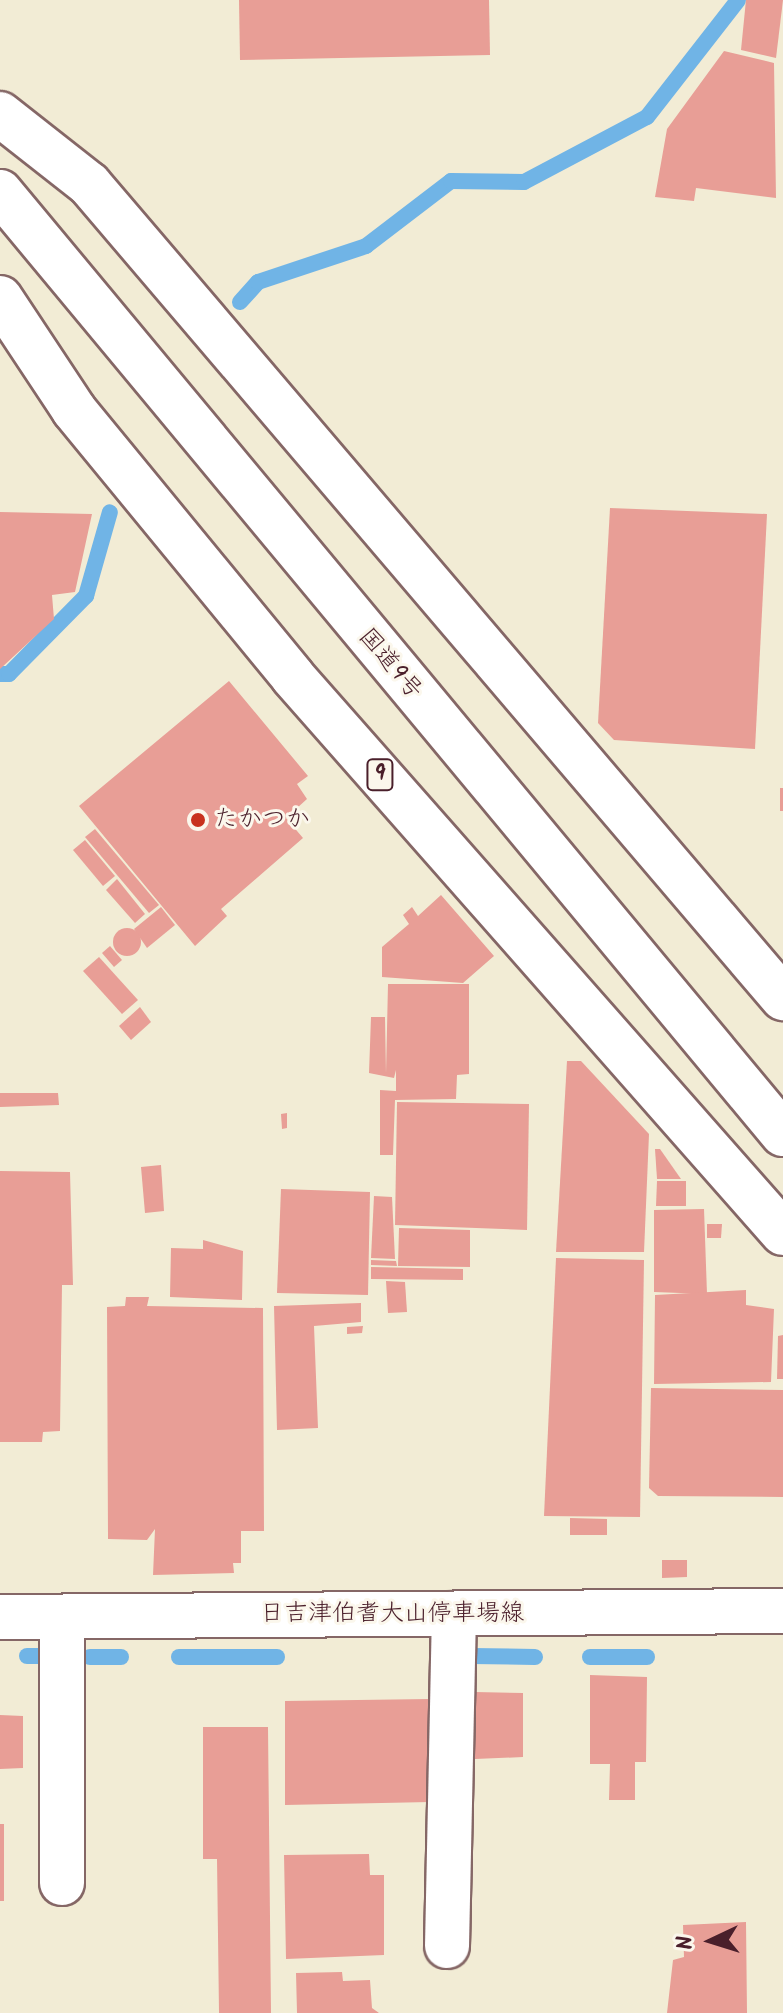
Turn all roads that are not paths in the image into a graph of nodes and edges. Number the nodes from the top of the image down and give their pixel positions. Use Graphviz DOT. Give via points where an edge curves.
graph roads {
  1 [pos="0,114"];
  2 [pos="0,192"];
  3 [pos="0,298"];
  4 [pos="783,998"];
  5 [pos="783,1134"];
  6 [pos="783,1233"];
  7 [pos="783,1611"];
  8 [pos="454,1614"];
  9 [pos="0,1617"];
  10 [pos="62,1617"];
  11 [pos="62,1883"];
  12 [pos="447,1946"];
  1 -- 4 [label="main road" via="89,184"];
  2 -- 5 [label="main road, 国道9号"];
  3 -- 6 [label="main road, 9" via="74,410 293,677"];
  7 -- 8 [label="main road, 日吉津伯耆大山停車場線"];
  8 -- 10 [label="main road, 日吉津伯耆大山停車場線"];
  8 -- 12 [label="main road"];
  9 -- 10 [label="main road, 日吉津伯耆大山停車場線"];
  10 -- 11 [label="main road"];
}
